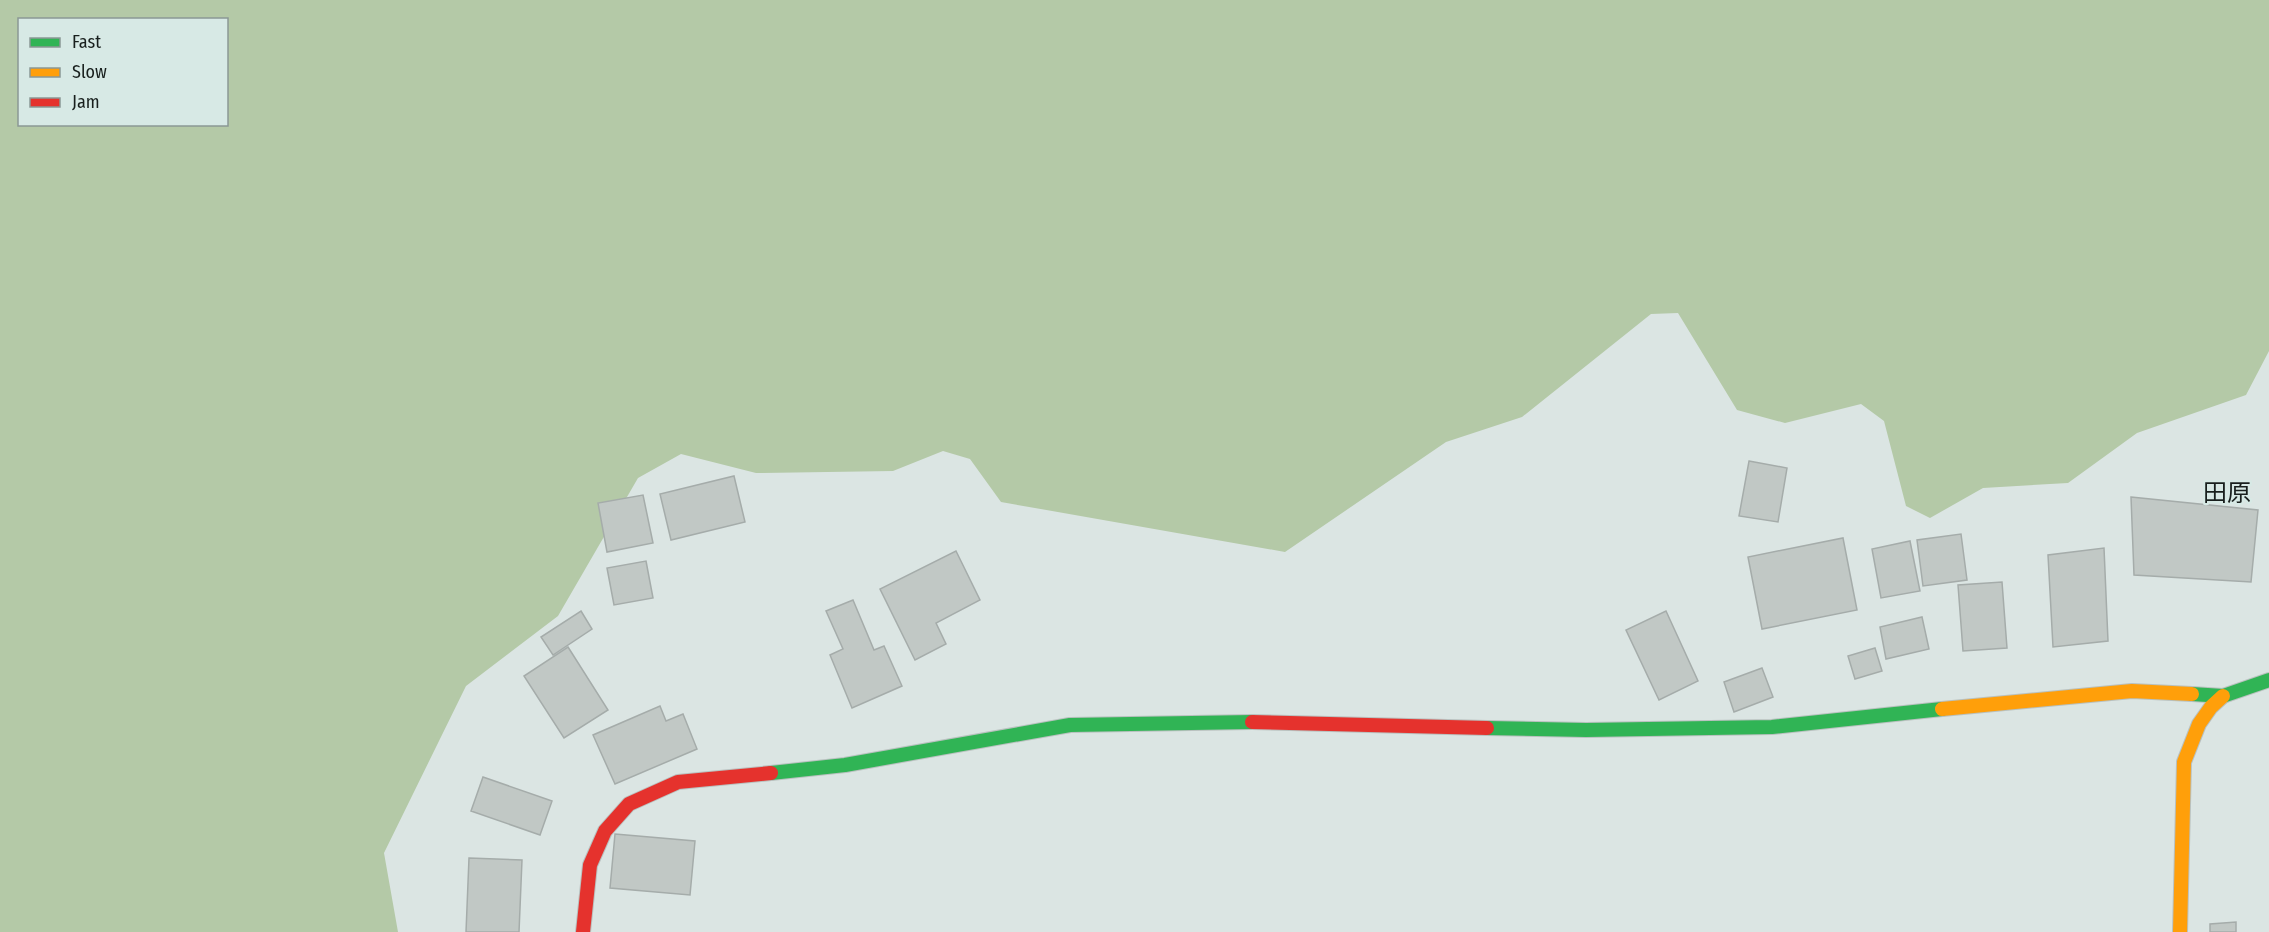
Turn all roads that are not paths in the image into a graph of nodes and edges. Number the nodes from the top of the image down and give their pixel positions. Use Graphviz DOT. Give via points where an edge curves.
graph roads {
  1 [pos="2269,680"];
  2 [pos="2223,696"];
  3 [pos="583,932"];
  4 [pos="2180,932"];
  1 -- 2 [label="street"];
  2 -- 3 [label="street" via="2132,691 1760,727 1586,730 1239,722 1070,725 845,765 678,782 629,804 605,831 590,865"];
  2 -- 4 [label="street" via="2199,724 2184,762"];
}
